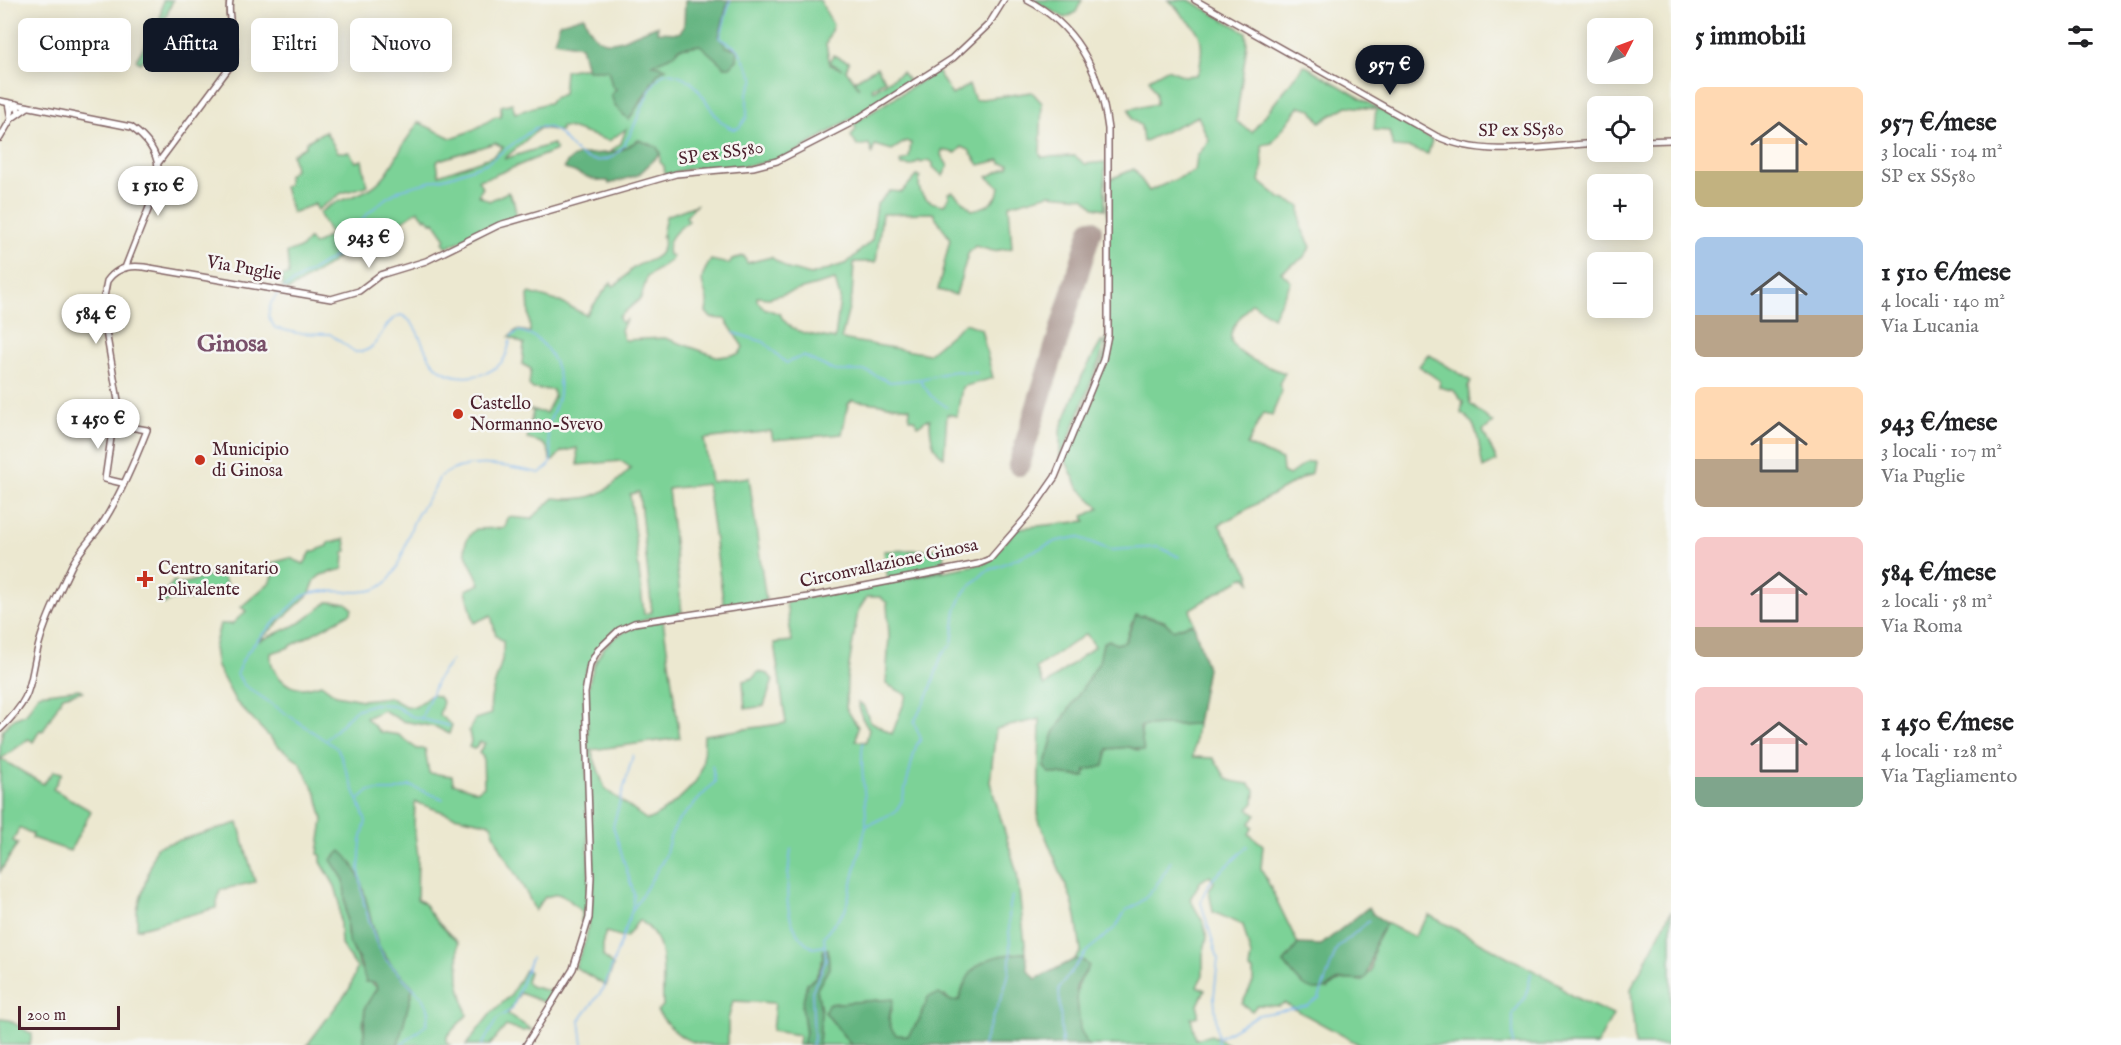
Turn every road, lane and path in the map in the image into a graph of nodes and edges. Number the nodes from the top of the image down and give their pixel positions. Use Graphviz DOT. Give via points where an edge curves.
graph roads {
  1 [pos="230,0"];
  2 [pos="1004,0"];
  3 [pos="1027,0"];
  4 [pos="1195,0"];
  5 [pos="0,101"];
  6 [pos="8,103"];
  7 [pos="16,104"];
  8 [pos="28,107"];
  9 [pos="11,111"];
  10 [pos="19,112"];
  11 [pos="11,119"];
  12 [pos="0,138"];
  13 [pos="1671,140"];
  14 [pos="1653,141"];
  15 [pos="1587,144"];
  16 [pos="158,163"];
  17 [pos="437,255"];
  18 [pos="125,268"];
  19 [pos="116,424"];
  20 [pos="122,483"];
  21 [pos="0,729"];
  22 [pos="526,1045"];
  1 -- 16 [label="street" via="234,61"];
  2 -- 17 [label="street, SP ex SS580" via="989,24 953,58 851,123 786,157 753,167 660,178 499,225"];
  3 -- 22 [label="street, Circonvallazione Ginosa" via="1057,20 1093,68 1104,98 1107,129 1108,335 1102,360 1055,477 990,559 978,564 808,597 653,619 634,623 608,639 590,664 585,693 589,918 573,969"];
  4 -- 15 [label="street, SP ex SS580" via="1450,142 1490,148"];
  5 -- 6 [label="street"];
  6 -- 7 [label="street"];
  6 -- 9 [label="street"];
  7 -- 8 [label="street"];
  7 -- 9 [label="street"];
  7 -- 10 [label="street"];
  8 -- 10 [label="street"];
  8 -- 16 [label="street" via="131,127 146,140"];
  9 -- 11 [label="street"];
  10 -- 11 [label="street"];
  11 -- 12 [label="street"];
  13 -- 14 [label="street"];
  16 -- 18 [label="street" via="159,182"];
  17 -- 18 [label="street, Via Puglie" via="380,275 347,296 330,299 144,267"];
  18 -- 19 [label="street, Via Puglie" via="110,276 102,308 121,418"];
  19 -- 20 [label="street" via="105,479"];
  19 -- 20 [label="street" via="147,430"];
  20 -- 21 [label="street" via="61,590 42,634 25,702"];
}
